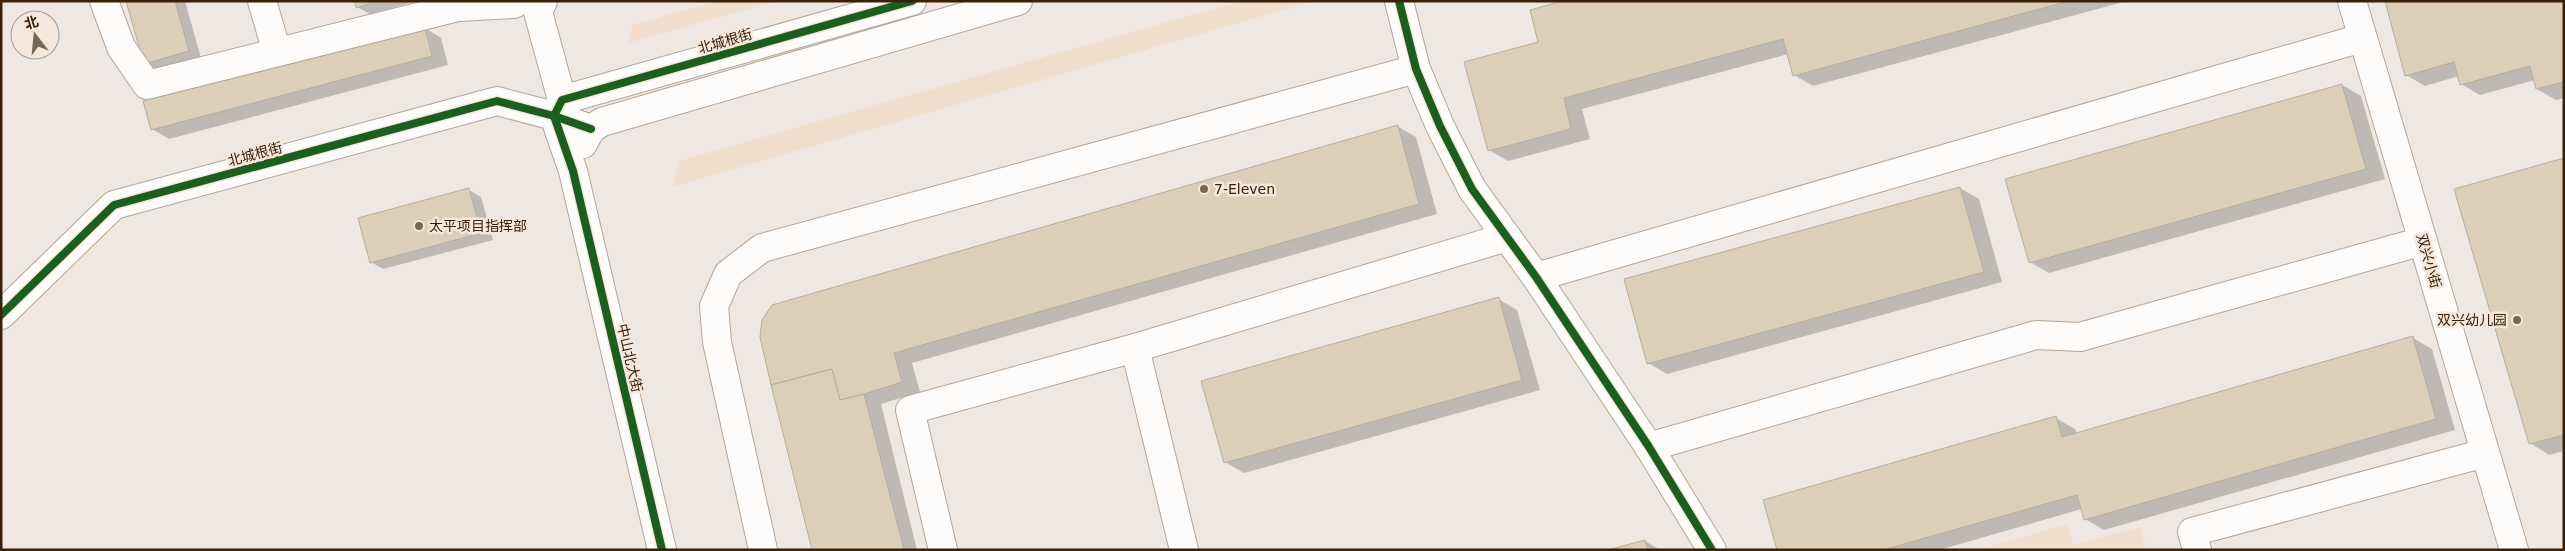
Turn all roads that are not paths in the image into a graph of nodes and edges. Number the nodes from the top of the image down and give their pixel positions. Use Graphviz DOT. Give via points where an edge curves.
graph roads {
  1 [pos="104,1"];
  2 [pos="262,1"];
  3 [pos="912,1"];
  4 [pos="1018,1"];
  5 [pos="1399,1"];
  6 [pos="2352,1"];
  7 [pos="527,4"];
  8 [pos="2362,38"];
  9 [pos="277,52"];
  10 [pos="1416,69"];
  11 [pos="558,108"];
  12 [pos="591,129"];
  13 [pos="574,171"];
  14 [pos="1507,237"];
  15 [pos="2423,241"];
  16 [pos="1536,277"];
  17 [pos="1,315"];
  18 [pos="1134,348"];
  19 [pos="1649,447"];
  20 [pos="2485,454"];
  21 [pos="662,550"];
  22 [pos="764,550"];
  23 [pos="943,550"];
  24 [pos="1184,550"];
  25 [pos="1712,550"];
  26 [pos="2197,550"];
  27 [pos="2514,550"];
  1 -- 9 [label="street" via="121,46 147,85"];
  2 -- 9 [label="street"];
  3 -- 11 [label="street, 北城根街"];
  4 -- 12 [label="street" via="602,122"];
  5 -- 10 [label="street"];
  6 -- 8 [label="street, 双兴小街"];
  7 -- 9 [label="street" via="458,7"];
  7 -- 11 [label="street"];
  8 -- 15 [label="street, 双兴小街"];
  8 -- 16 [label="street"];
  10 -- 14 [label="street" via="1472,189"];
  10 -- 22 [label="street" via="762,248 728,274 714,306 717,342"];
  11 -- 12 [label="street, 北城根街"];
  11 -- 13 [label="street"];
  11 -- 17 [label="street, 北城根街" via="497,101 114,205"];
  12 -- 13 [label="street"];
  13 -- 21 [label="street, 中山北大街"];
  14 -- 16 [label="street"];
  14 -- 18 [label="street"];
  15 -- 19 [label="street" via="2080,337 2036,335"];
  15 -- 20 [label="street, 双兴小街"];
  16 -- 19 [label="street"];
  18 -- 23 [label="street" via="910,410"];
  18 -- 24 [label="street"];
  19 -- 25 [label="street"];
  20 -- 26 [label="street" via="2192,532"];
  20 -- 27 [label="street, 双兴小街"];
}
